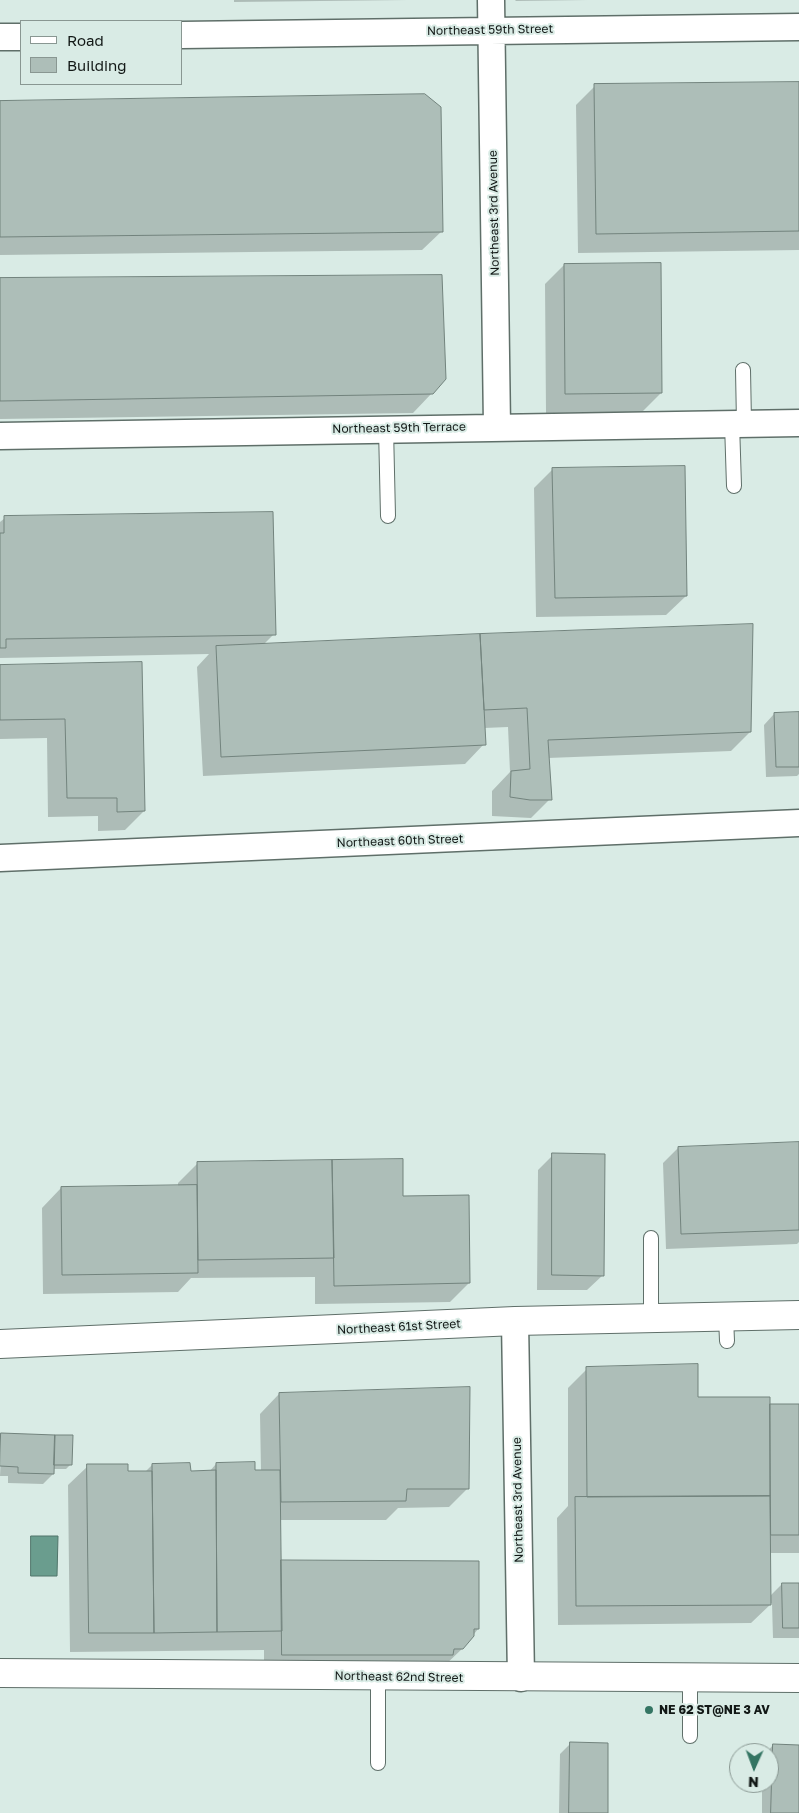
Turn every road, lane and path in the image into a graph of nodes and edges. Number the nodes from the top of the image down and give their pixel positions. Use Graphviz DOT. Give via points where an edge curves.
graph roads {
  1 [pos="491,0"];
  2 [pos="799,27"];
  3 [pos="492,30"];
  4 [pos="182,35"];
  5 [pos="0,37"];
  6 [pos="20,37"];
  7 [pos="743,370"];
  8 [pos="738,423"];
  9 [pos="799,423"];
  10 [pos="497,426"];
  11 [pos="386,428"];
  12 [pos="0,436"];
  13 [pos="734,486"];
  14 [pos="388,516"];
  15 [pos="799,823"];
  16 [pos="0,858"];
  17 [pos="651,1238"];
  18 [pos="799,1315"];
  19 [pos="651,1319"];
  20 [pos="515,1322"];
  21 [pos="0,1344"];
  22 [pos="0,1673"];
  23 [pos="378,1676"];
  24 [pos="521,1678"];
  25 [pos="690,1678"];
  26 [pos="799,1678"];
  27 [pos="690,1736"];
  28 [pos="378,1763"];
  1 -- 3 [label="street, Northeast 3rd Avenue"];
  2 -- 3 [label="street, Northeast 59th Street"];
  3 -- 4 [label="street, Northeast 59th Street"];
  3 -- 10 [label="street, Northeast 3rd Avenue"];
  5 -- 6 [label="street"];
  7 -- 8 [label="lane"];
  8 -- 9 [label="street, Northeast 59th Terrace"];
  8 -- 10 [label="street, Northeast 59th Terrace"];
  8 -- 13 [label="lane"];
  10 -- 11 [label="street, Northeast 59th Terrace"];
  11 -- 12 [label="street, Northeast 59th Terrace"];
  11 -- 14 [label="lane"];
  15 -- 16 [label="street, Northeast 60th Street"];
  17 -- 19 [label="lane"];
  18 -- 19 [label="main road, Northeast 61st Street" via="726,1329"];
  19 -- 20 [label="main road, Northeast 61st Street"];
  20 -- 21 [label="main road, Northeast 61st Street"];
  20 -- 24 [label="street, Northeast 3rd Avenue"];
  22 -- 23 [label="main road, Northeast 62nd Street"];
  23 -- 24 [label="main road, Northeast 62nd Street"];
  23 -- 28 [label="lane"];
  24 -- 25 [label="main road, Northeast 62nd Street"];
  25 -- 26 [label="main road, Northeast 62nd Street"];
  25 -- 27 [label="lane"];
}
